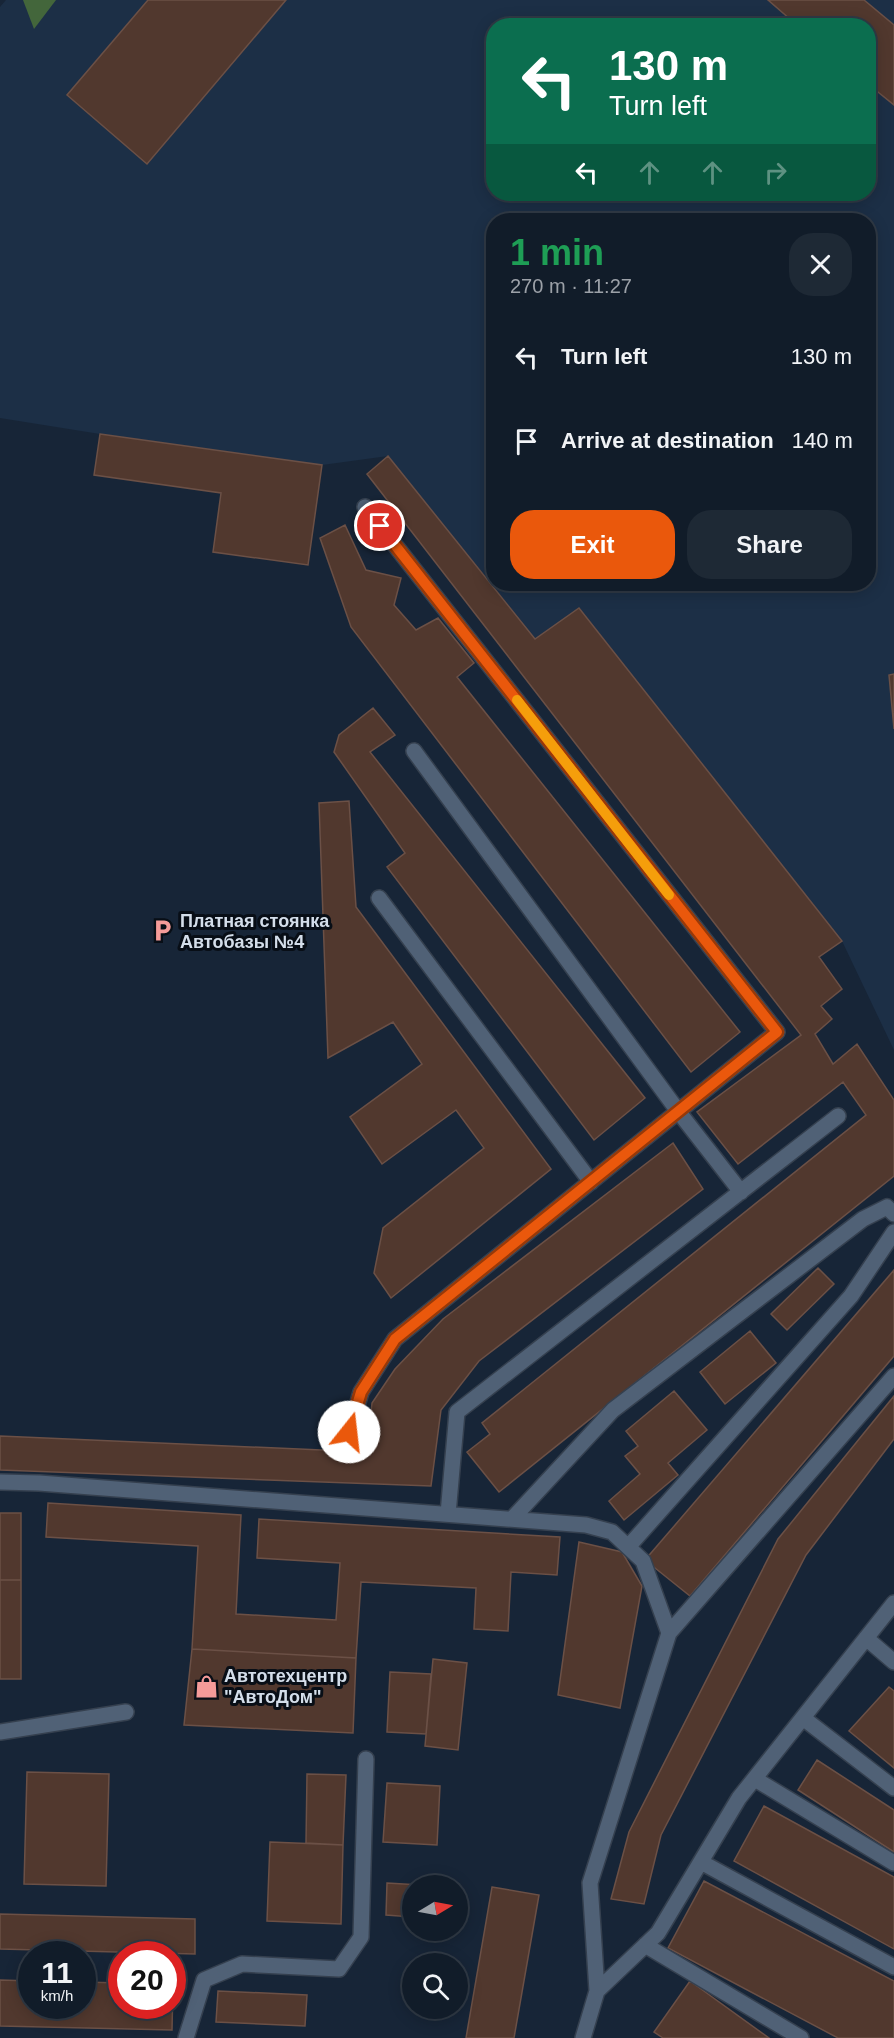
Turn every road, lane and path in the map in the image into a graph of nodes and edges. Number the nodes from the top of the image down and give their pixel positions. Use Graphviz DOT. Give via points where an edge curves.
graph roads {
  1 [pos="365,507"];
  2 [pos="414,751"];
  3 [pos="379,898"];
  4 [pos="678,1111"];
  5 [pos="838,1116"];
  6 [pos="591,1182"];
  7 [pos="741,1192"];
  8 [pos="894,1214"];
  9 [pos="894,1232"];
  10 [pos="894,1376"];
  11 [pos="349,1432"];
  12 [pos="0,1482"];
  13 [pos="448,1514"];
  14 [pos="512,1519"];
  15 [pos="628,1547"];
  16 [pos="894,1603"];
  17 [pos="669,1633"];
  18 [pos="866,1638"];
  19 [pos="894,1662"];
  20 [pos="126,1712"];
  21 [pos="803,1718"];
  22 [pos="0,1732"];
  23 [pos="366,1759"];
  24 [pos="755,1779"];
  25 [pos="894,1788"];
  26 [pos="701,1862"];
  27 [pos="894,1863"];
  28 [pos="645,1945"];
  29 [pos="894,1967"];
  30 [pos="597,1991"];
  31 [pos="186,2038"];
  32 [pos="584,2038"];
  33 [pos="801,2038"];
  1 -- 4 [label="lane" via="777,1032"];
  2 -- 4 [label="lane"];
  3 -- 6 [label="lane"];
  4 -- 6 [label="lane"];
  4 -- 7 [label="lane"];
  5 -- 7 [label="lane"];
  6 -- 11 [label="lane" via="395,1339 361,1392"];
  7 -- 13 [label="lane" via="458,1412"];
  8 -- 14 [label="lane" via="887,1207 863,1219 614,1410"];
  9 -- 15 [label="lane" via="851,1296"];
  10 -- 17 [label="lane"];
  12 -- 13 [label="lane"];
  13 -- 14 [label="lane"];
  14 -- 15 [label="lane" via="586,1525 612,1532"];
  15 -- 17 [label="lane" via="643,1561"];
  16 -- 18 [label="lane"];
  17 -- 30 [label="lane" via="590,1883"];
  18 -- 19 [label="lane"];
  18 -- 21 [label="lane"];
  20 -- 22 [label="lane"];
  21 -- 24 [label="lane"];
  21 -- 25 [label="lane"];
  23 -- 31 [label="lane" via="361,1937 339,1969 242,1964 204,1980"];
  24 -- 26 [label="lane"];
  24 -- 27 [label="lane"];
  26 -- 28 [label="lane" via="658,1933"];
  26 -- 29 [label="lane"];
  28 -- 30 [label="lane"];
  28 -- 33 [label="lane"];
  30 -- 32 [label="lane"];
}
